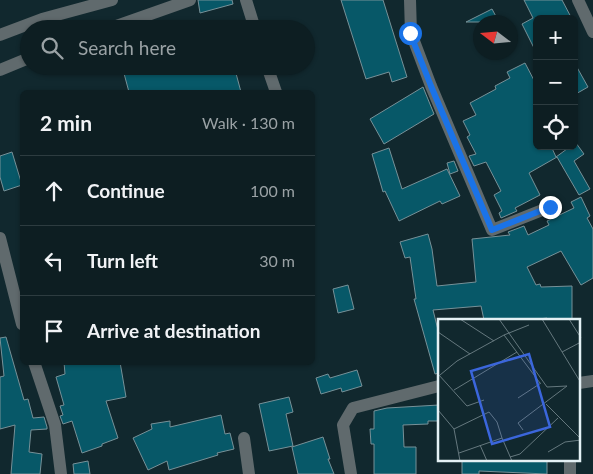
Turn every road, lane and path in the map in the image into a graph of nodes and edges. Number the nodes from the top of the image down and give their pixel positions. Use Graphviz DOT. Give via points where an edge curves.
graph roads {
  1 [pos="112,0"];
  2 [pos="190,0"];
  3 [pos="246,0"];
  4 [pos="410,0"];
  5 [pos="578,0"];
  6 [pos="39,20"];
  7 [pos="133,20"];
  8 [pos="252,20"];
  9 [pos="20,27"];
  10 [pos="593,32"];
  11 [pos="0,35"];
  12 [pos="20,62"];
  13 [pos="0,70"];
  14 [pos="270,75"];
  15 [pos="275,90"];
  16 [pos="550,207"];
  17 [pos="0,238"];
  18 [pos="20,316"];
  19 [pos="35,365"];
  20 [pos="593,381"];
  21 [pos="580,383"];
  22 [pos="438,386"];
  23 [pos="244,438"];
  24 [pos="61,474"];
  25 [pos="249,474"];
  26 [pos="351,474"];
  1 -- 6 [label="street"];
  2 -- 7 [label="street"];
  3 -- 8 [label="street"];
  4 -- 16 [label="street" via="410,33 492,230"];
  5 -- 10 [label="street"];
  9 -- 11 [label="street"];
  12 -- 13 [label="street"];
  14 -- 15 [label="street"];
  17 -- 18 [label="street"];
  19 -- 24 [label="street" via="55,425"];
  20 -- 21 [label="street"];
  22 -- 26 [label="street" via="353,408 343,425"];
  23 -- 25 [label="street"];
}
